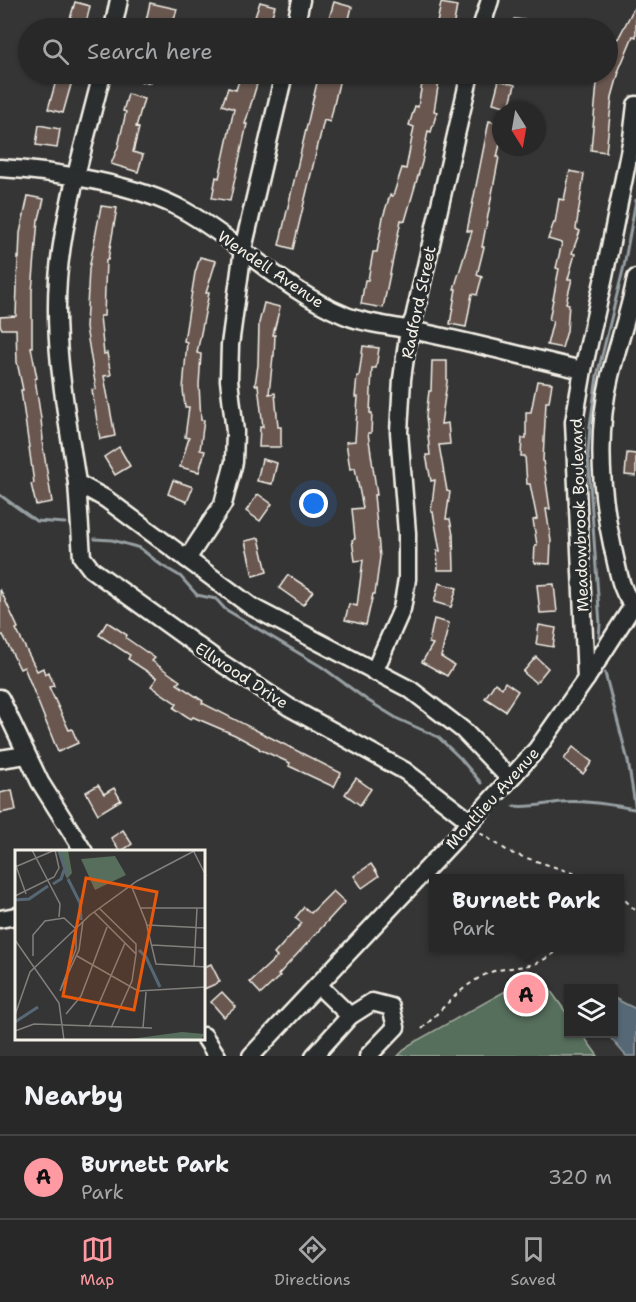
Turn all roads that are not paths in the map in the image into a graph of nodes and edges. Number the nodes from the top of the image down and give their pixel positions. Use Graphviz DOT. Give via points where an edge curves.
graph roads {
  1 [pos="119,0"];
  2 [pos="301,0"];
  3 [pos="489,0"];
  4 [pos="115,18"];
  5 [pos="296,18"];
  6 [pos="484,18"];
  7 [pos="100,84"];
  8 [pos="282,84"];
  9 [pos="468,84"];
  10 [pos="636,105"];
  11 [pos="0,168"];
  12 [pos="77,178"];
  13 [pos="243,249"];
  14 [pos="636,278"];
  15 [pos="409,329"];
  16 [pos="583,370"];
  17 [pos="77,483"];
  18 [pos="187,559"];
  19 [pos="635,605"];
  20 [pos="374,672"];
  21 [pos="586,678"];
  22 [pos="0,698"];
  23 [pos="26,755"];
  24 [pos="0,759"];
  25 [pos="509,778"];
  26 [pos="471,822"];
  27 [pos="83,850"];
  28 [pos="15,916"];
  29 [pos="0,919"];
  30 [pos="318,985"];
  31 [pos="351,1016"];
  32 [pos="206,1039"];
  33 [pos="217,1056"];
  34 [pos="251,1056"];
  35 [pos="314,1056"];
  36 [pos="368,1056"];
  1 -- 4 [label="street"];
  2 -- 5 [label="street"];
  3 -- 6 [label="street"];
  7 -- 12 [label="street, Ellwood Drive"];
  8 -- 13 [label="street"];
  9 -- 15 [label="street, Radford Street"];
  10 -- 16 [label="street, Meadowbrook Boulevard"];
  11 -- 12 [label="street, Wendell Avenue"];
  12 -- 13 [label="street, Wendell Avenue" via="142,192 173,205"];
  12 -- 17 [label="street, Ellwood Drive" via="62,245 57,314 60,374"];
  13 -- 15 [label="street, Wendell Avenue" via="312,300 345,316"];
  13 -- 18 [label="street" via="230,345 234,462 223,504"];
  14 -- 19 [label="street, Meadowbrook Boulevard" via="610,376 601,453 607,523 621,587"];
  15 -- 16 [label="street, Wendell Avenue"];
  15 -- 20 [label="street, Radford Street" via="399,432 407,579 402,609"];
  16 -- 21 [label="street, Meadowbrook Boulevard" via="574,422 574,456"];
  17 -- 18 [label="street" via="106,499"];
  17 -- 26 [label="street, Ellwood Drive" via="82,557 91,569 289,707 405,771"];
  18 -- 20 [label="street" via="252,606"];
  19 -- 21 [label="street, Montlieu Avenue"];
  20 -- 25 [label="street" via="411,690 463,730"];
  21 -- 25 [label="street, Montlieu Avenue" via="537,748"];
  22 -- 23 [label="street"];
  23 -- 24 [label="street"];
  23 -- 27 [label="street"];
  25 -- 26 [label="street, Montlieu Avenue"];
  26 -- 30 [label="street, Montlieu Avenue"];
  28 -- 29 [label="street"];
  30 -- 31 [label="street"];
  30 -- 34 [label="street, Montlieu Avenue"];
  31 -- 35 [label="street"];
  31 -- 36 [label="street" via="372,1002 391,1006 396,1027"];
  32 -- 33 [label="street"];
}
